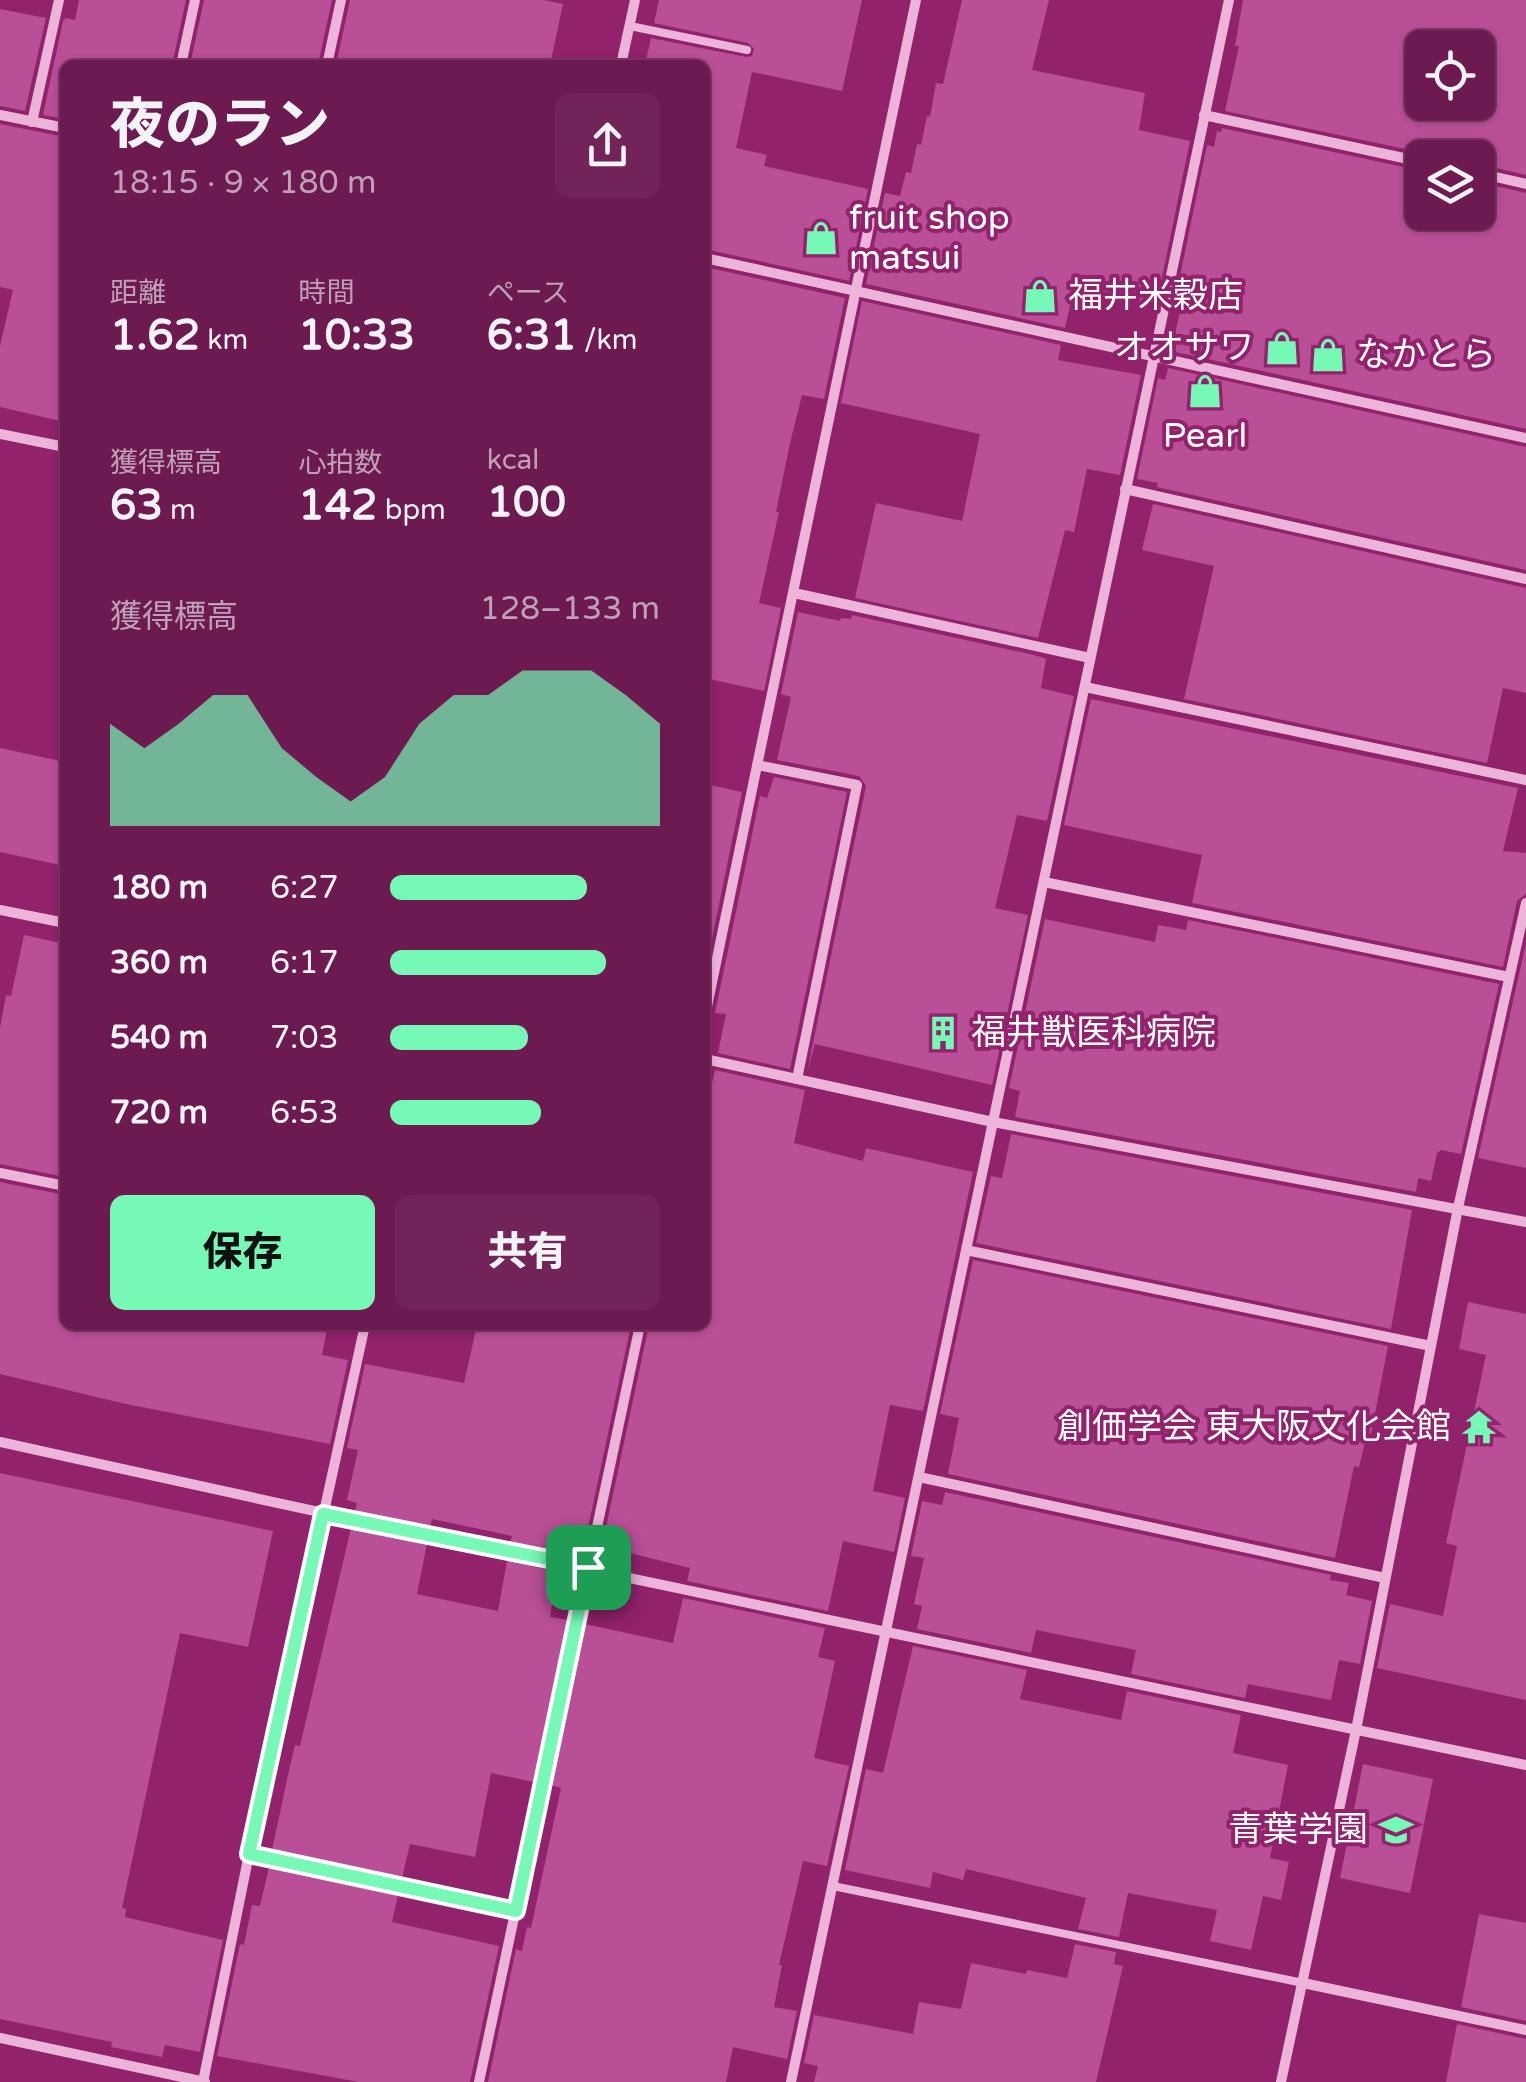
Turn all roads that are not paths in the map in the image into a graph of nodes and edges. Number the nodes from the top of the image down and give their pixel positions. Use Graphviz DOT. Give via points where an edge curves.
graph roads {
  1 [pos="59,0"];
  2 [pos="195,0"];
  3 [pos="341,0"];
  4 [pos="635,0"];
  5 [pos="916,0"];
  6 [pos="1229,0"];
  7 [pos="630,26"];
  8 [pos="747,50"];
  9 [pos="182,60"];
  10 [pos="328,60"];
  11 [pos="623,60"];
  12 [pos="0,115"];
  13 [pos="1204,115"];
  14 [pos="32,122"];
  15 [pos="60,127"];
  16 [pos="1405,158"];
  17 [pos="1495,178"];
  18 [pos="1526,184"];
  19 [pos="710,259"];
  20 [pos="856,290"];
  21 [pos="1152,355"];
  22 [pos="0,434"];
  23 [pos="1526,438"];
  24 [pos="60,447"];
  25 [pos="1125,489"];
  26 [pos="1526,578"];
  27 [pos="794,593"];
  28 [pos="1090,658"];
  29 [pos="1085,687"];
  30 [pos="757,765"];
  31 [pos="1526,780"];
  32 [pos="1044,882"];
  33 [pos="1525,907"];
  34 [pos="1,913"];
  35 [pos="60,923"];
  36 [pos="1509,977"];
  37 [pos="710,992"];
  38 [pos="710,1060"];
  39 [pos="796,1079"];
  40 [pos="993,1122"];
  41 [pos="0,1173"];
  42 [pos="60,1185"];
  43 [pos="1458,1208"];
  44 [pos="1526,1222"];
  45 [pos="966,1250"];
  46 [pos="364,1330"];
  47 [pos="639,1330"];
  48 [pos="1431,1346"];
  49 [pos="0,1442"];
  50 [pos="920,1478"];
  51 [pos="323,1514"];
  52 [pos="588,1567"];
  53 [pos="1386,1578"];
  54 [pos="886,1634"];
  55 [pos="1356,1730"];
  56 [pos="1526,1765"];
  57 [pos="249,1854"];
  58 [pos="832,1886"];
  59 [pos="516,1911"];
  60 [pos="1303,1983"];
  61 [pos="1526,2030"];
  62 [pos="0,2038"];
  63 [pos="204,2082"];
  64 [pos="479,2082"];
  65 [pos="790,2082"];
  66 [pos="1281,2082"];
  1 -- 14 [label="street"];
  2 -- 9 [label="street"];
  3 -- 10 [label="street"];
  4 -- 7 [label="street"];
  5 -- 20 [label="street"];
  6 -- 13 [label="street"];
  7 -- 8 [label="lane"];
  7 -- 11 [label="street"];
  12 -- 14 [label="street"];
  13 -- 16 [label="street"];
  13 -- 21 [label="street"];
  14 -- 15 [label="street"];
  17 -- 18 [label="street"];
  19 -- 20 [label="street"];
  20 -- 21 [label="street"];
  20 -- 27 [label="street"];
  21 -- 23 [label="street"];
  21 -- 25 [label="street"];
  22 -- 24 [label="street"];
  25 -- 26 [label="street"];
  25 -- 28 [label="street"];
  27 -- 28 [label="street"];
  27 -- 30 [label="street"];
  28 -- 29 [label="street"];
  29 -- 31 [label="street"];
  29 -- 32 [label="street"];
  30 -- 37 [label="street"];
  30 -- 39 [label="street" via="858,785"];
  32 -- 36 [label="street"];
  32 -- 40 [label="street"];
  33 -- 36 [label="street"];
  34 -- 35 [label="street"];
  36 -- 43 [label="street"];
  38 -- 39 [label="street"];
  39 -- 40 [label="street"];
  40 -- 43 [label="street"];
  40 -- 45 [label="street"];
  41 -- 42 [label="street"];
  43 -- 44 [label="street"];
  43 -- 48 [label="street"];
  45 -- 48 [label="street"];
  45 -- 50 [label="street"];
  46 -- 51 [label="street"];
  47 -- 52 [label="street"];
  48 -- 53 [label="street"];
  49 -- 51 [label="street"];
  50 -- 53 [label="street"];
  50 -- 54 [label="street"];
  51 -- 52 [label="street"];
  51 -- 57 [label="street"];
  52 -- 54 [label="street"];
  52 -- 59 [label="street"];
  53 -- 55 [label="street"];
  54 -- 55 [label="street"];
  54 -- 58 [label="street"];
  55 -- 56 [label="street"];
  55 -- 60 [label="street"];
  57 -- 59 [label="street"];
  57 -- 63 [label="street"];
  58 -- 60 [label="lane"];
  58 -- 65 [label="street"];
  59 -- 64 [label="street"];
  60 -- 61 [label="street"];
  60 -- 66 [label="street"];
  62 -- 63 [label="street"];
}
